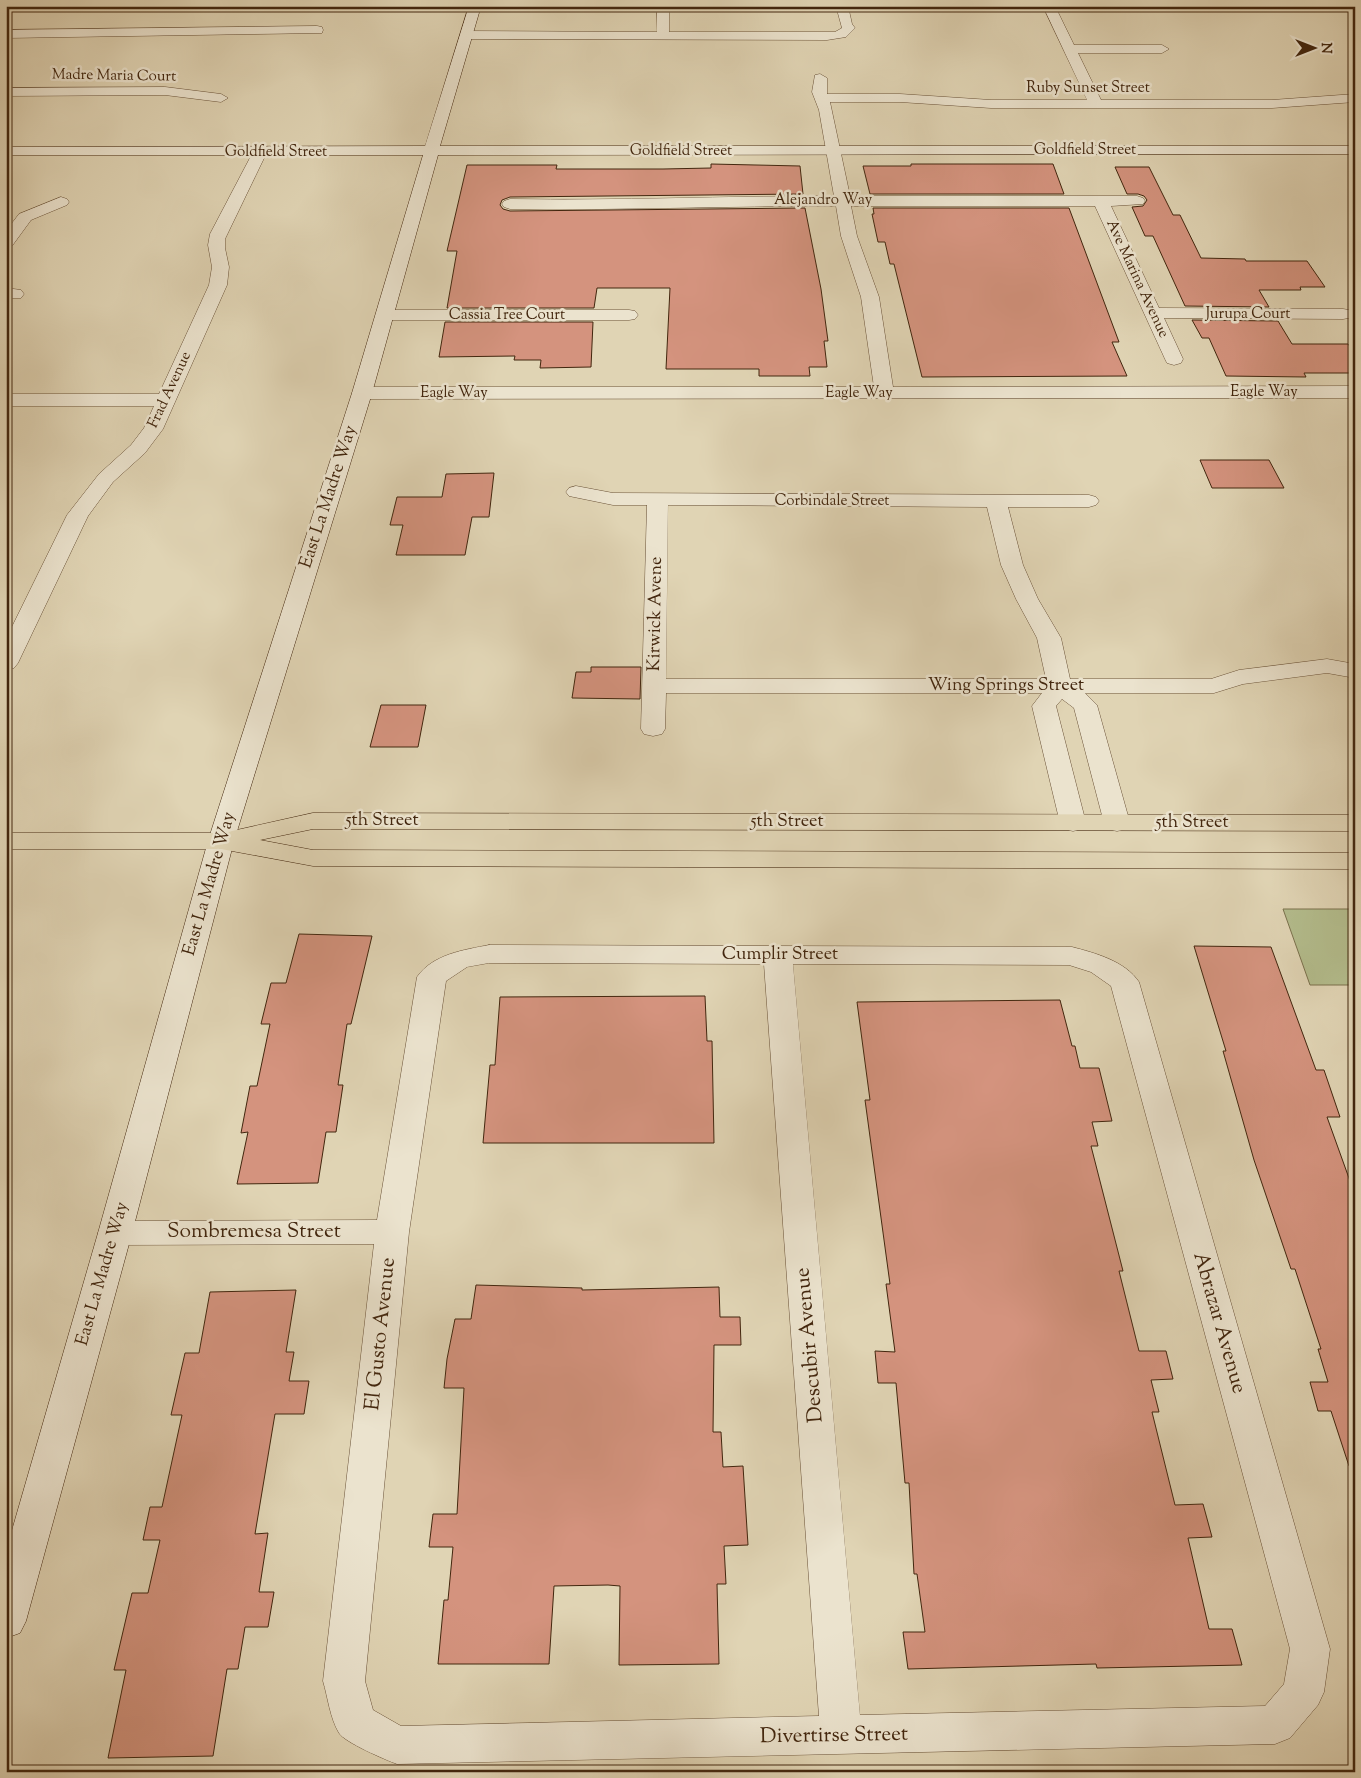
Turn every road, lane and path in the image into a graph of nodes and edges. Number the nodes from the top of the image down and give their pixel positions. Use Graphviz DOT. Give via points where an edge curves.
graph roads {
  1 [pos="475,6"];
  2 [pos="664,6"];
  3 [pos="842,6"];
  4 [pos="1049,6"];
  5 [pos="317,30"];
  6 [pos="6,34"];
  7 [pos="467,34"];
  8 [pos="663,35"];
  9 [pos="1070,49"];
  10 [pos="1162,49"];
  11 [pos="820,78"];
  12 [pos="6,92"];
  13 [pos="221,98"];
  14 [pos="821,98"];
  15 [pos="1355,98"];
  16 [pos="1096,104"];
  17 [pos="1355,150"];
  18 [pos="6,151"];
  19 [pos="834,151"];
  20 [pos="260,152"];
  21 [pos="431,152"];
  22 [pos="842,200"];
  23 [pos="1100,200"];
  24 [pos="1137,201"];
  25 [pos="61,202"];
  26 [pos="510,204"];
  27 [pos="6,243"];
  28 [pos="1153,314"];
  29 [pos="1343,314"];
  30 [pos="385,315"];
  31 [pos="629,315"];
  32 [pos="1174,358"];
  33 [pos="1355,392"];
  34 [pos="362,393"];
  35 [pos="884,393"];
  36 [pos="6,400"];
  37 [pos="166,400"];
  38 [pos="576,492"];
  39 [pos="658,500"];
  40 [pos="1089,501"];
  41 [pos="996,502"];
  42 [pos="6,663"];
  43 [pos="1355,671"];
  44 [pos="654,686"];
  45 [pos="1060,686"];
  46 [pos="653,729"];
  47 [pos="1073,823"];
  48 [pos="1117,823"];
  49 [pos="1355,823"];
  50 [pos="6,841"];
  51 [pos="221,841"];
  52 [pos="1355,861"];
  53 [pos="778,955"];
  54 [pos="458,960"];
  55 [pos="1101,966"];
  56 [pos="392,1232"];
  57 [pos="115,1233"];
  58 [pos="6,1621"];
  59 [pos="1303,1692"];
  60 [pos="355,1722"];
  61 [pos="841,1735"];
  1 -- 7 [label="street, East La Madre Way"];
  2 -- 8 [label="street"];
  3 -- 8 [label="street" via="849,28 840,34"];
  4 -- 9 [label="street"];
  5 -- 6 [label="street"];
  7 -- 8 [label="street"];
  7 -- 21 [label="street, East La Madre Way"];
  9 -- 10 [label="street"];
  9 -- 16 [label="street"];
  11 -- 14 [label="street"];
  12 -- 13 [label="street, Madre Maria Court" via="165,91"];
  14 -- 16 [label="street, Ruby Sunset Street"];
  14 -- 19 [label="street"];
  15 -- 16 [label="street, Ruby Sunset Street" via="1297,104"];
  17 -- 19 [label="street, Goldfield Street"];
  18 -- 20 [label="street, Goldfield Street"];
  19 -- 21 [label="street, Goldfield Street"];
  19 -- 22 [label="street"];
  20 -- 21 [label="street, Goldfield Street"];
  20 -- 37 [label="street, Frad Avenue" via="218,234 215,247 221,272 218,285"];
  21 -- 30 [label="street, East La Madre Way"];
  22 -- 23 [label="street, Alejandro Way"];
  22 -- 26 [label="street, Alejandro Way"];
  22 -- 35 [label="street" via="849,236 870,297"];
  23 -- 24 [label="street, Alejandro Way"];
  23 -- 28 [label="street, Ave Marina Avenue"];
  25 -- 27 [label="street" via="25,216"];
  28 -- 29 [label="street, Jurupa Court"];
  28 -- 32 [label="street, Ave Marina Avenue"];
  30 -- 31 [label="street, Cassia Tree Court"];
  30 -- 34 [label="street, East La Madre Way"];
  33 -- 35 [label="street, Eagle Way"];
  34 -- 35 [label="street, Eagle Way"];
  34 -- 51 [label="street, East La Madre Way"];
  36 -- 37 [label="street"];
  37 -- 42 [label="street, Frad Avenue" via="153,428 138,449 106,478 78,514"];
  38 -- 39 [label="street, Corbindale Street" via="613,499"];
  39 -- 41 [label="street, Corbindale Street"];
  39 -- 44 [label="street, Kirwick Avene"];
  40 -- 41 [label="street, Corbindale Street"];
  41 -- 45 [label="street" via="1012,565 1049,638"];
  43 -- 45 [label="street, Wing Springs Street" via="1328,666 1239,677 1214,686"];
  44 -- 45 [label="street, Wing Springs Street"];
  44 -- 46 [label="street, Kirwick Avene"];
  45 -- 47 [label="street" via="1044,706"];
  45 -- 48 [label="street" via="1085,705"];
  47 -- 48 [label="main road, 5th Street"];
  47 -- 51 [label="main road, 5th Street" via="313,821"];
  48 -- 49 [label="main road, 5th Street"];
  50 -- 51 [label="main road, 5th Street"];
  51 -- 52 [label="main road, 5th Street" via="313,858"];
  51 -- 57 [label="street, East La Madre Way"];
  53 -- 54 [label="street, Cumplir Street" via="489,954"];
  53 -- 55 [label="street, Cumplir Street" via="1072,956"];
  53 -- 61 [label="street, Descubir Avenue"];
  54 -- 56 [label="street, El Gusto Avenue" via="432,977"];
  55 -- 59 [label="street, Abrazar Avenue" via="1124,982 1310,1649"];
  56 -- 57 [label="street, Sombremesa Street"];
  56 -- 60 [label="street, El Gusto Avenue" via="344,1681"];
  57 -- 58 [label="street, East La Madre Way"];
  59 -- 61 [label="street, Divertirse Street" via="1275,1725"];
  60 -- 61 [label="street, Divertirse Street" via="397,1744"];
}
